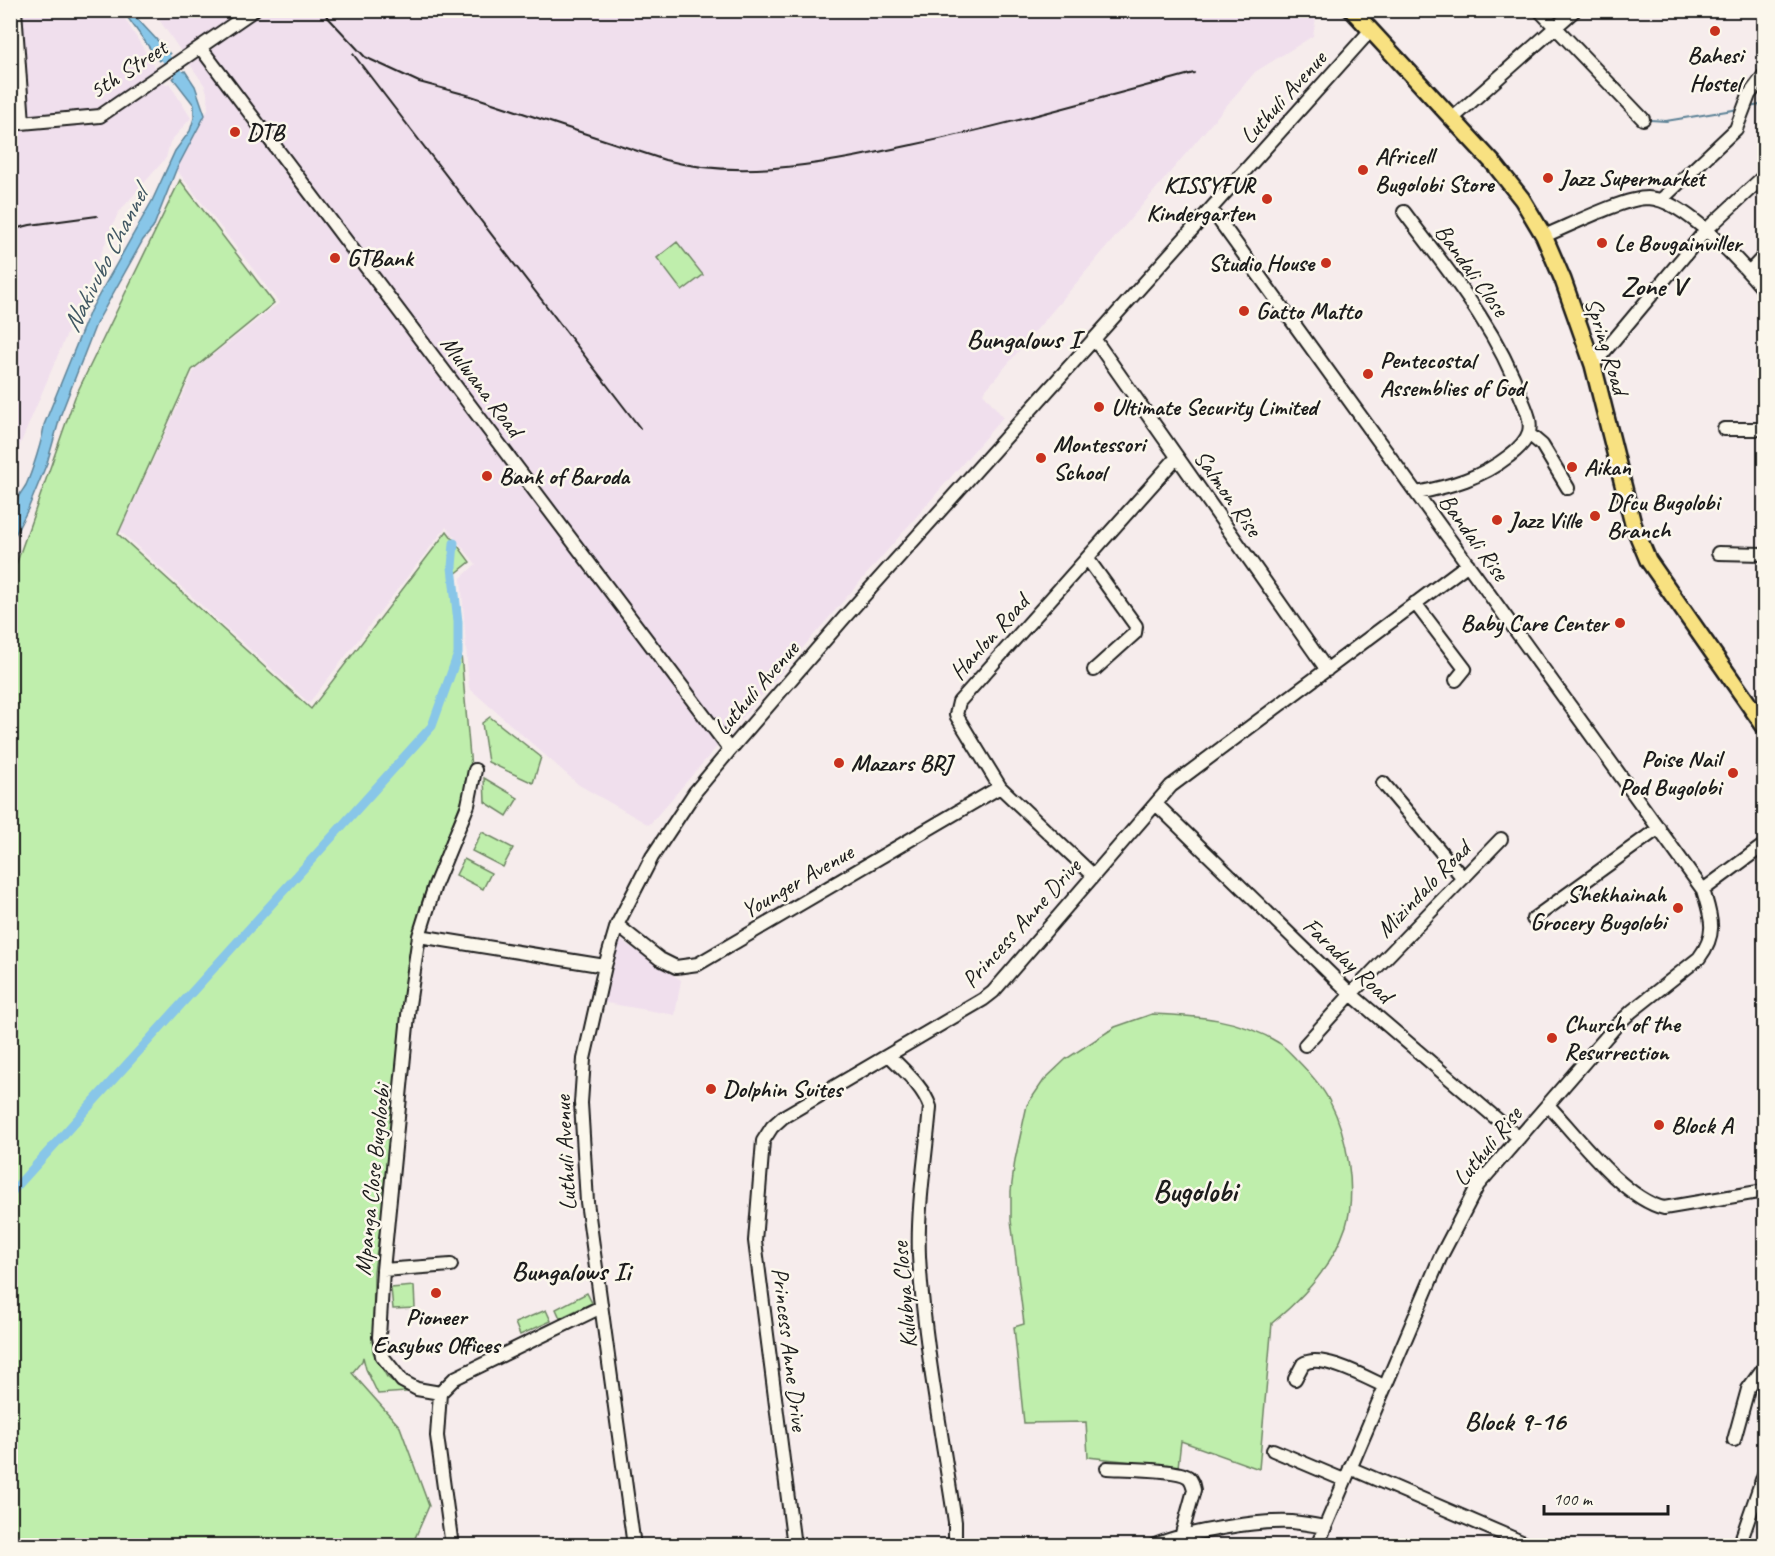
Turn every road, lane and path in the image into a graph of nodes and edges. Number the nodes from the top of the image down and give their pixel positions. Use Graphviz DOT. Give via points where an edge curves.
graph roads {
  1 [pos="15,10"];
  2 [pos="254,10"];
  3 [pos="1352,10"];
  4 [pos="1539,10"];
  5 [pos="1575,10"];
  6 [pos="1556,28"];
  7 [pos="1371,30"];
  8 [pos="200,47"];
  9 [pos="1764,75"];
  10 [pos="1453,118"];
  11 [pos="1643,119"];
  12 [pos="17,124"];
  13 [pos="1764,176"];
  14 [pos="1661,200"];
  15 [pos="1211,209"];
  16 [pos="1404,212"];
  17 [pos="1706,230"];
  18 [pos="1544,236"];
  19 [pos="1764,256"];
  20 [pos="1749,272"];
  21 [pos="1764,290"];
  22 [pos="1095,340"];
  23 [pos="1593,365"];
  24 [pos="1724,429"];
  25 [pos="1764,429"];
  26 [pos="1529,434"];
  27 [pos="1177,457"];
  28 [pos="1568,488"];
  29 [pos="1417,493"];
  30 [pos="1718,553"];
  31 [pos="1764,554"];
  32 [pos="1087,558"];
  33 [pos="1468,564"];
  34 [pos="1415,603"];
  35 [pos="1327,669"];
  36 [pos="1094,670"];
  37 [pos="1456,680"];
  38 [pos="1764,726"];
  39 [pos="730,750"];
  40 [pos="475,770"];
  41 [pos="1383,783"];
  42 [pos="1000,787"];
  43 [pos="1156,804"];
  44 [pos="1659,828"];
  45 [pos="1501,839"];
  46 [pos="1764,844"];
  47 [pos="1093,874"];
  48 [pos="1463,878"];
  49 [pos="1703,890"];
  50 [pos="1533,919"];
  51 [pos="617,924"];
  52 [pos="419,936"];
  53 [pos="605,966"];
  54 [pos="1351,994"];
  55 [pos="1305,1045"];
  56 [pos="889,1055"];
  57 [pos="1548,1105"];
  58 [pos="1519,1137"];
  59 [pos="1764,1191"];
  60 [pos="451,1265"];
  61 [pos="383,1270"];
  62 [pos="601,1307"];
  63 [pos="1764,1367"];
  64 [pos="1295,1379"];
  65 [pos="1384,1386"];
  66 [pos="440,1393"];
  67 [pos="1734,1440"];
  68 [pos="1273,1450"];
  69 [pos="1107,1468"];
  70 [pos="1350,1468"];
  71 [pos="1764,1474"];
  72 [pos="1344,1480"];
  73 [pos="1325,1527"];
  74 [pos="1181,1537"];
  75 [pos="452,1545"];
  76 [pos="634,1545"];
  77 [pos="794,1545"];
  78 [pos="955,1545"];
  79 [pos="1153,1545"];
  80 [pos="1317,1545"];
  81 [pos="1531,1545"];
  82 [pos="1739,1545"];
  1 -- 12 [label="street"];
  2 -- 8 [label="street, 5th Street"];
  3 -- 7 [label="main road, Spring Road"];
  4 -- 6 [label="street"];
  5 -- 6 [label="street"];
  6 -- 10 [label="street"];
  6 -- 11 [label="street"];
  7 -- 10 [label="main road, Spring Road"];
  7 -- 15 [label="street, Luthuli Avenue"];
  8 -- 12 [label="street, 5th Street" via="100,116"];
  8 -- 39 [label="street, Mulwana Road"];
  9 -- 14 [label="street" via="1749,95 1736,129"];
  10 -- 18 [label="main road, Spring Road" via="1522,199"];
  13 -- 17 [label="street"];
  14 -- 17 [label="street"];
  14 -- 18 [label="street" via="1640,199 1620,205"];
  15 -- 22 [label="street, Luthuli Avenue"];
  15 -- 29 [label="street, Bandali Rise"];
  16 -- 26 [label="street, Bandali Close" via="1497,341 1527,411"];
  17 -- 20 [label="street"];
  17 -- 23 [label="street"];
  18 -- 23 [label="main road, Spring Road"];
  19 -- 20 [label="street"];
  20 -- 21 [label="street"];
  22 -- 27 [label="street, Salmon Rise"];
  22 -- 39 [label="street, Luthuli Avenue"];
  23 -- 38 [label="main road, Spring Road" via="1633,524 1648,560"];
  24 -- 25 [label="street"];
  26 -- 28 [label="street" via="1542,445"];
  26 -- 29 [label="street" via="1521,446 1481,475"];
  27 -- 32 [label="street, Hanlon Road"];
  27 -- 35 [label="street, Salmon Rise"];
  29 -- 33 [label="street, Bandali Rise"];
  30 -- 31 [label="street"];
  32 -- 36 [label="street" via="1136,626 1135,633"];
  32 -- 42 [label="street, Hanlon Road" via="959,702 957,716"];
  33 -- 34 [label="street, Princess Anne Drive"];
  33 -- 44 [label="street, Bandali Rise"];
  34 -- 35 [label="street, Princess Anne Drive"];
  34 -- 37 [label="street" via="1465,669"];
  35 -- 43 [label="street, Princess Anne Drive" via="1184,775"];
  39 -- 51 [label="street, Luthuli Avenue" via="695,792 652,857"];
  40 -- 52 [label="street, Mpanga Close Bugoloobi" via="468,805"];
  41 -- 48 [label="street"];
  42 -- 47 [label="street, Hanlon Road"];
  42 -- 51 [label="street, Younger Avenue" via="698,964 676,966 660,959"];
  43 -- 47 [label="street, Princess Anne Drive"];
  43 -- 54 [label="street, Faraday Road"];
  44 -- 49 [label="street, Bandali Rise"];
  44 -- 50 [label="street"];
  45 -- 48 [label="street, Mizindalo Road"];
  46 -- 49 [label="street"];
  47 -- 56 [label="street, Princess Anne Drive" via="993,992"];
  48 -- 54 [label="street, Mizindalo Road"];
  49 -- 57 [label="street, Luthuli Rise" via="1712,919 1712,932 1704,952 1615,1027"];
  51 -- 53 [label="street, Luthuli Avenue"];
  52 -- 53 [label="street"];
  52 -- 61 [label="street, Mpanga Close Bugoloobi"];
  53 -- 62 [label="street, Luthuli Avenue" via="584,1059 581,1103 587,1202"];
  54 -- 55 [label="street, Mizindalo Road"];
  54 -- 58 [label="street, Faraday Road"];
  56 -- 77 [label="street, Princess Anne Drive" via="783,1117 767,1133 761,1149 755,1241"];
  56 -- 78 [label="street, Kulubya Close" via="922,1092 930,1107 920,1257"];
  57 -- 58 [label="street, Luthuli Rise"];
  57 -- 59 [label="street" via="1622,1185 1656,1206 1664,1208"];
  58 -- 65 [label="street, Luthuli Rise" via="1478,1185 1461,1215"];
  60 -- 61 [label="street"];
  61 -- 66 [label="street, Mpanga Close Bugoloobi" via="379,1337 382,1356 411,1387"];
  62 -- 66 [label="street" via="455,1378"];
  62 -- 76 [label="street, Luthuli Avenue"];
  63 -- 67 [label="street" via="1748,1389"];
  64 -- 65 [label="street" via="1303,1364 1313,1360 1349,1369"];
  65 -- 70 [label="street, Luthuli Rise"];
  66 -- 75 [label="street" via="437,1436"];
  68 -- 72 [label="street"];
  69 -- 74 [label="street" via="1189,1477 1194,1490"];
  70 -- 72 [label="street, Luthuli Rise"];
  70 -- 81 [label="street"];
  71 -- 82 [label="street"];
  72 -- 73 [label="street, Luthuli Rise"];
  73 -- 74 [label="street" via="1266,1523"];
  73 -- 80 [label="street, Luthuli Rise"];
  74 -- 79 [label="street"];
}
